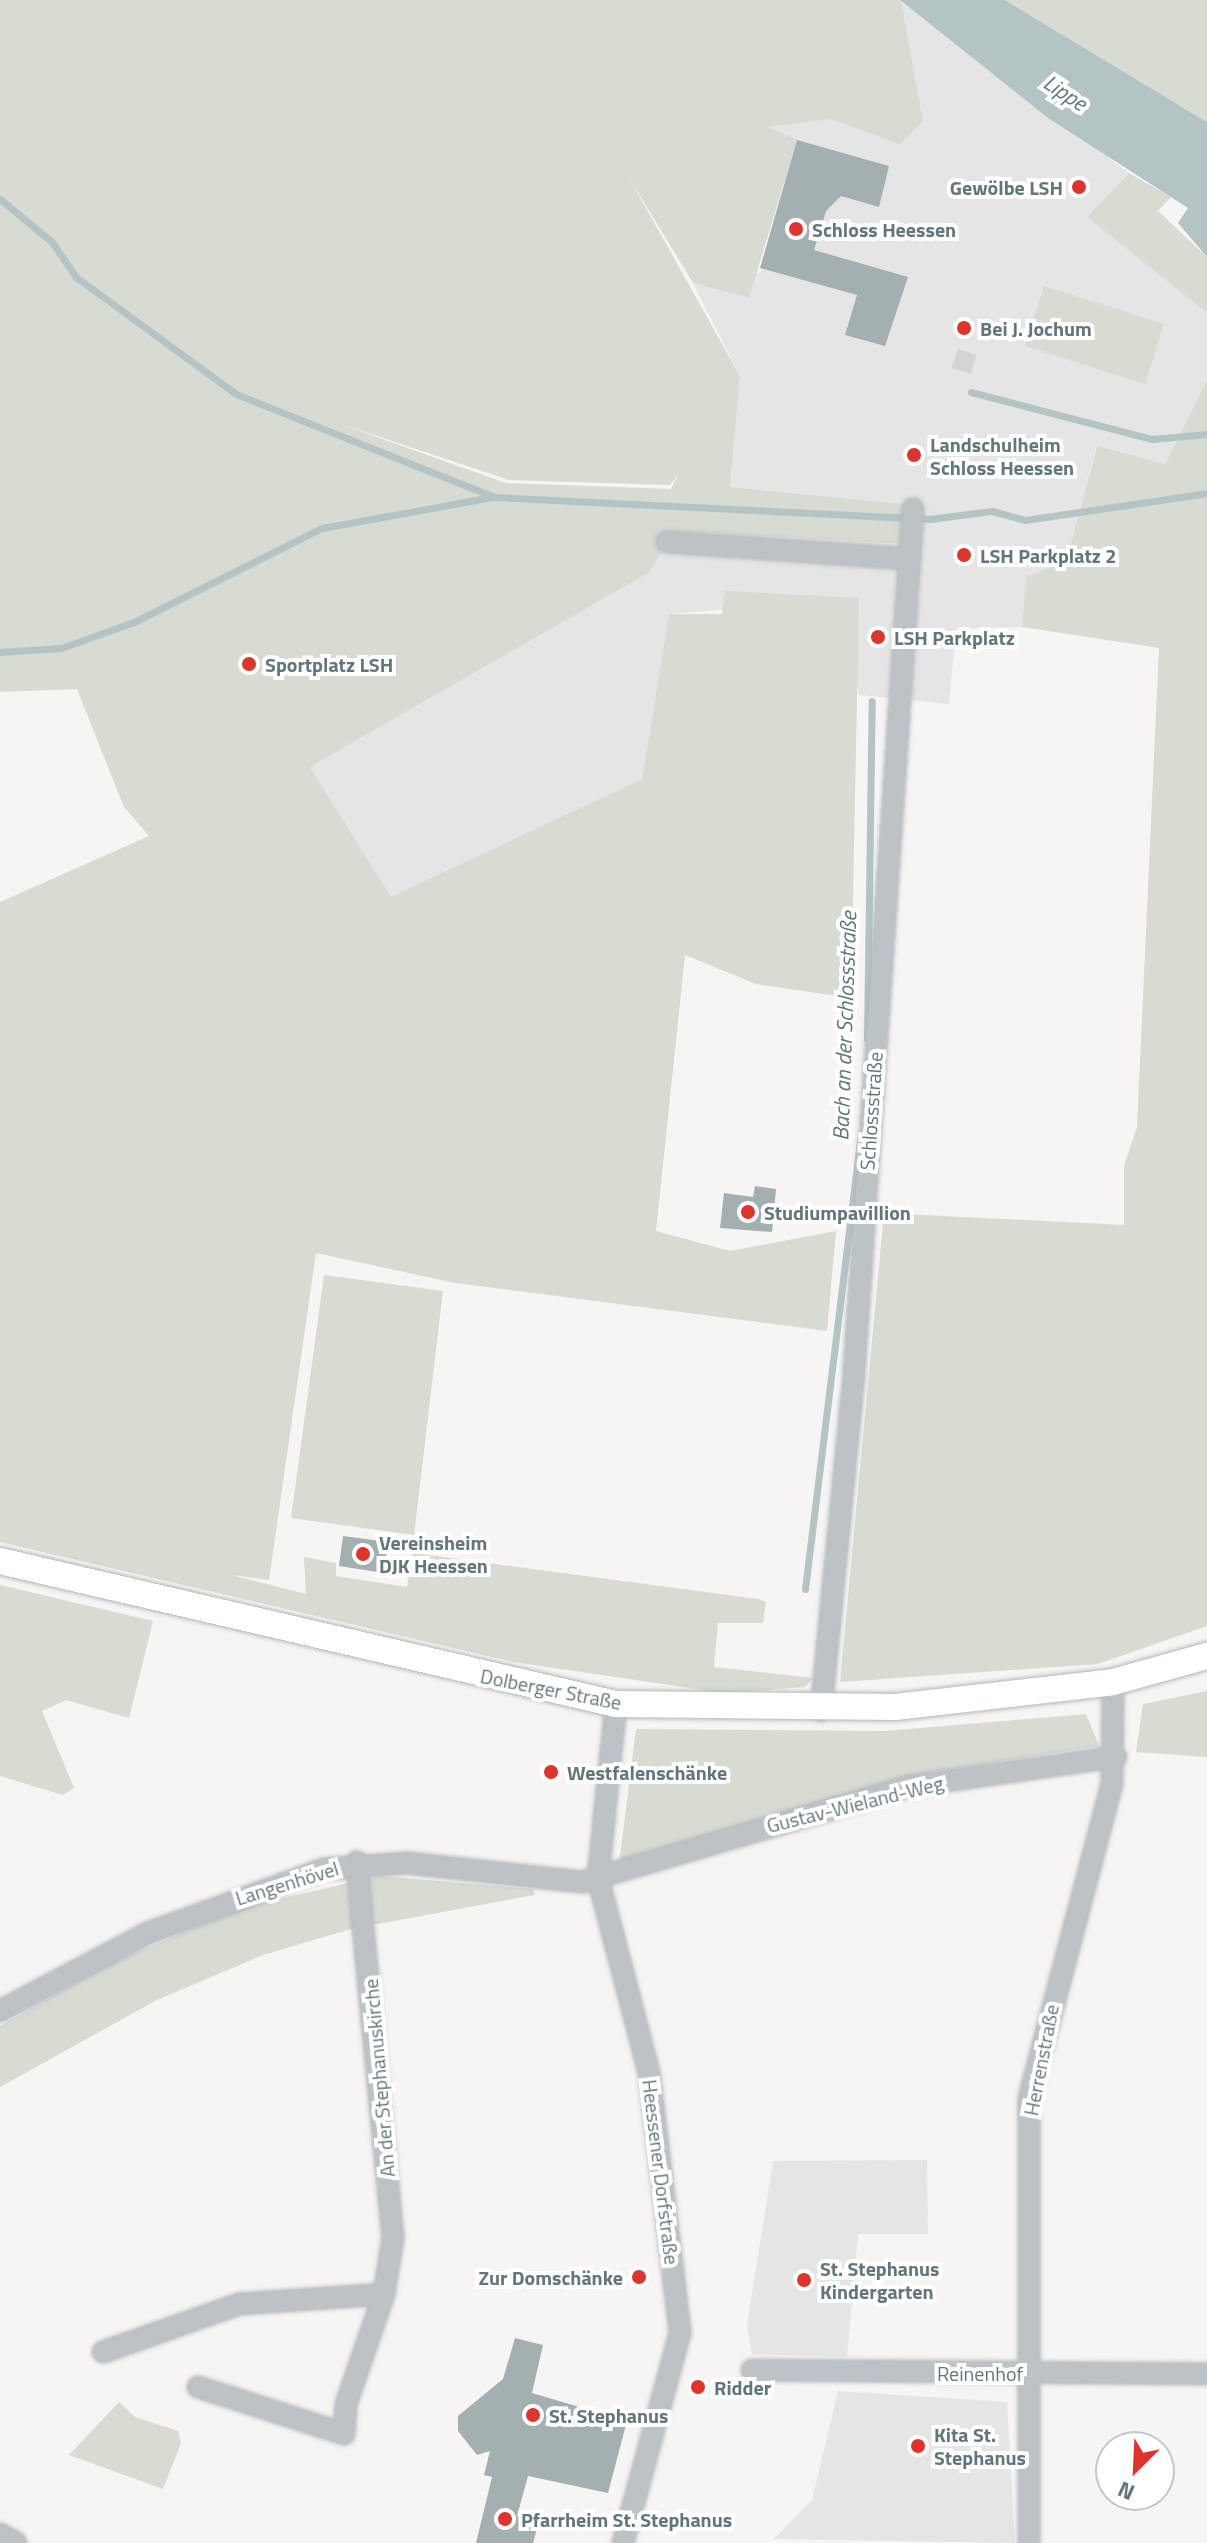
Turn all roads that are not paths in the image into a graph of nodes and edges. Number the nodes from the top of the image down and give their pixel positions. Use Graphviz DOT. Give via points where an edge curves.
graph roads {
  1 [pos="913,509"];
  2 [pos="667,542"];
  3 [pos="908,559"];
  4 [pos="0,1561"];
  5 [pos="1207,1656"];
  6 [pos="1113,1682"];
  7 [pos="616,1704"];
  8 [pos="821,1711"];
  9 [pos="1116,1757"];
  10 [pos="357,1862"];
  11 [pos="598,1878"];
  12 [pos="0,2011"];
  13 [pos="384,2294"];
  14 [pos="103,2352"];
  15 [pos="752,2370"];
  16 [pos="1028,2373"];
  17 [pos="1207,2374"];
  18 [pos="198,2387"];
  19 [pos="0,2534"];
  20 [pos="16,2543"];
  21 [pos="623,2543"];
  22 [pos="1029,2543"];
  1 -- 3 [label="street, Schlossstraße"];
  2 -- 3 [label="street"];
  3 -- 8 [label="street, Schlossstraße" via="854,1373"];
  4 -- 7 [label="main road, Dolberger Straße"];
  5 -- 6 [label="main road, Dolberger Straße"];
  6 -- 8 [label="main road, Dolberger Straße" via="988,1700"];
  6 -- 9 [label="street, Herrenstraße"];
  7 -- 8 [label="main road, Dolberger Straße"];
  7 -- 11 [label="street, Heessener Dorfstraße"];
  9 -- 11 [label="street, Gustav-Wieland-Weg" via="911,1786"];
  9 -- 16 [label="street, Herrenstraße" via="1029,2098"];
  10 -- 11 [label="street, Langenhövel"];
  10 -- 12 [label="street, Langenhövel" via="186,1917"];
  10 -- 13 [label="street, An der Stephanuskirche" via="393,2238"];
  11 -- 21 [label="street, Heessener Dorfstraße" via="649,2072 680,2333"];
  13 -- 14 [label="street" via="239,2304"];
  13 -- 18 [label="street, An der Stephanuskirche" via="346,2404 344,2434"];
  15 -- 16 [label="street, Reinenhof"];
  16 -- 17 [label="street, Reinenhof"];
  16 -- 22 [label="street, Herrenstraße"];
  19 -- 20 [label="street"];
}
